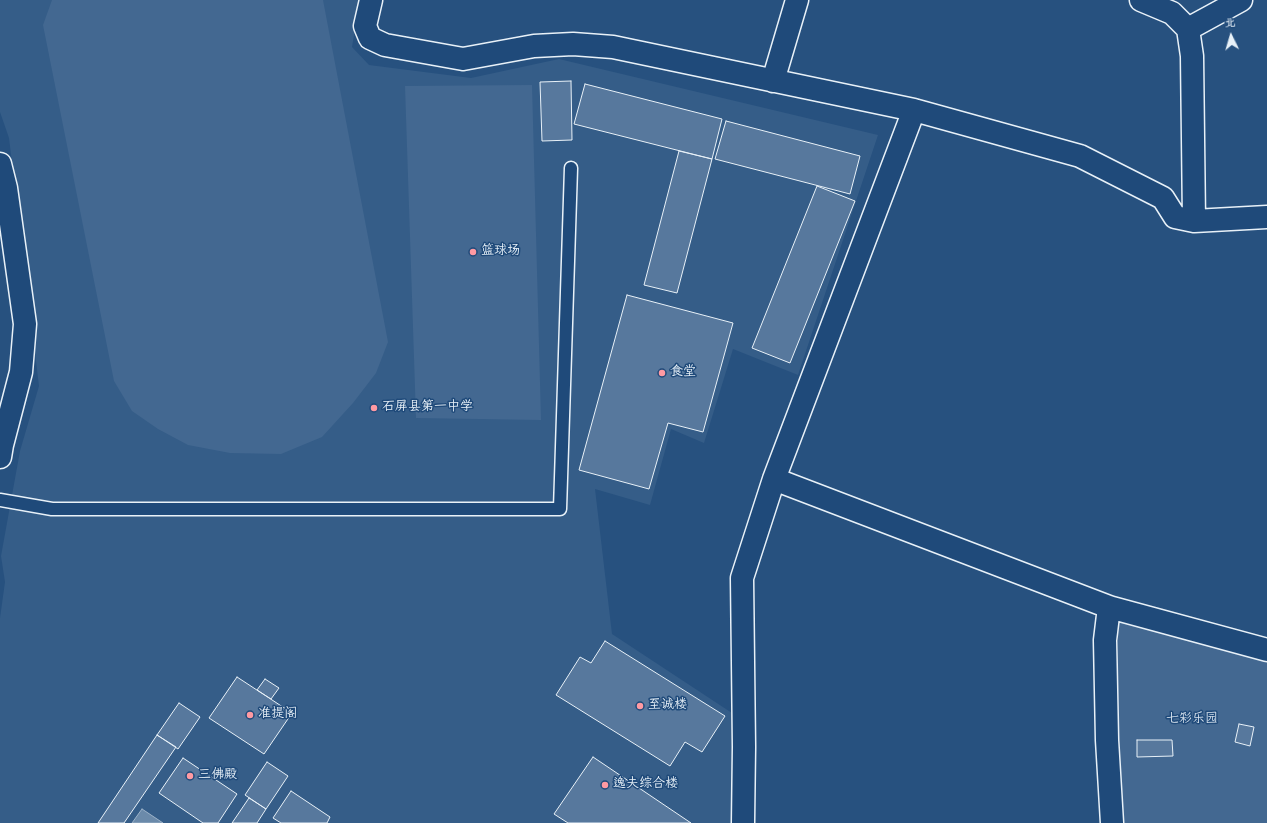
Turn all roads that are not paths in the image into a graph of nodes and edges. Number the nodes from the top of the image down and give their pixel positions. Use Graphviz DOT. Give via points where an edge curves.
graph roads {
  1 [pos="371,0"];
  2 [pos="797,0"];
  3 [pos="1141,0"];
  4 [pos="1241,0"];
  5 [pos="1188,29"];
  6 [pos="773,81"];
  7 [pos="914,110"];
  8 [pos="0,164"];
  9 [pos="571,168"];
  10 [pos="1267,217"];
  11 [pos="1194,222"];
  12 [pos="0,457"];
  13 [pos="774,479"];
  14 [pos="0,500"];
  15 [pos="1109,607"];
  16 [pos="1267,650"];
  17 [pos="743,823"];
  18 [pos="1112,823"];
  1 -- 6 [label="street" via="366,26 370,38 385,44 463,59 534,46 573,44 613,48"];
  2 -- 6 [label="street"];
  3 -- 5 [label="street" via="1172,12"];
  4 -- 5 [label="street"];
  5 -- 11 [label="street" via="1192,56"];
  6 -- 7 [label="street"];
  7 -- 11 [label="street" via="1080,156 1163,198 1175,217"];
  7 -- 13 [label="street"];
  8 -- 12 [label="street" via="6,188 25,324 21,372"];
  9 -- 14 [label="lane" via="560,510 52,509"];
  10 -- 11 [label="street"];
  13 -- 15 [label="street"];
  13 -- 17 [label="street" via="742,578"];
  15 -- 16 [label="street"];
  15 -- 18 [label="street" via="1105,648"];
}
